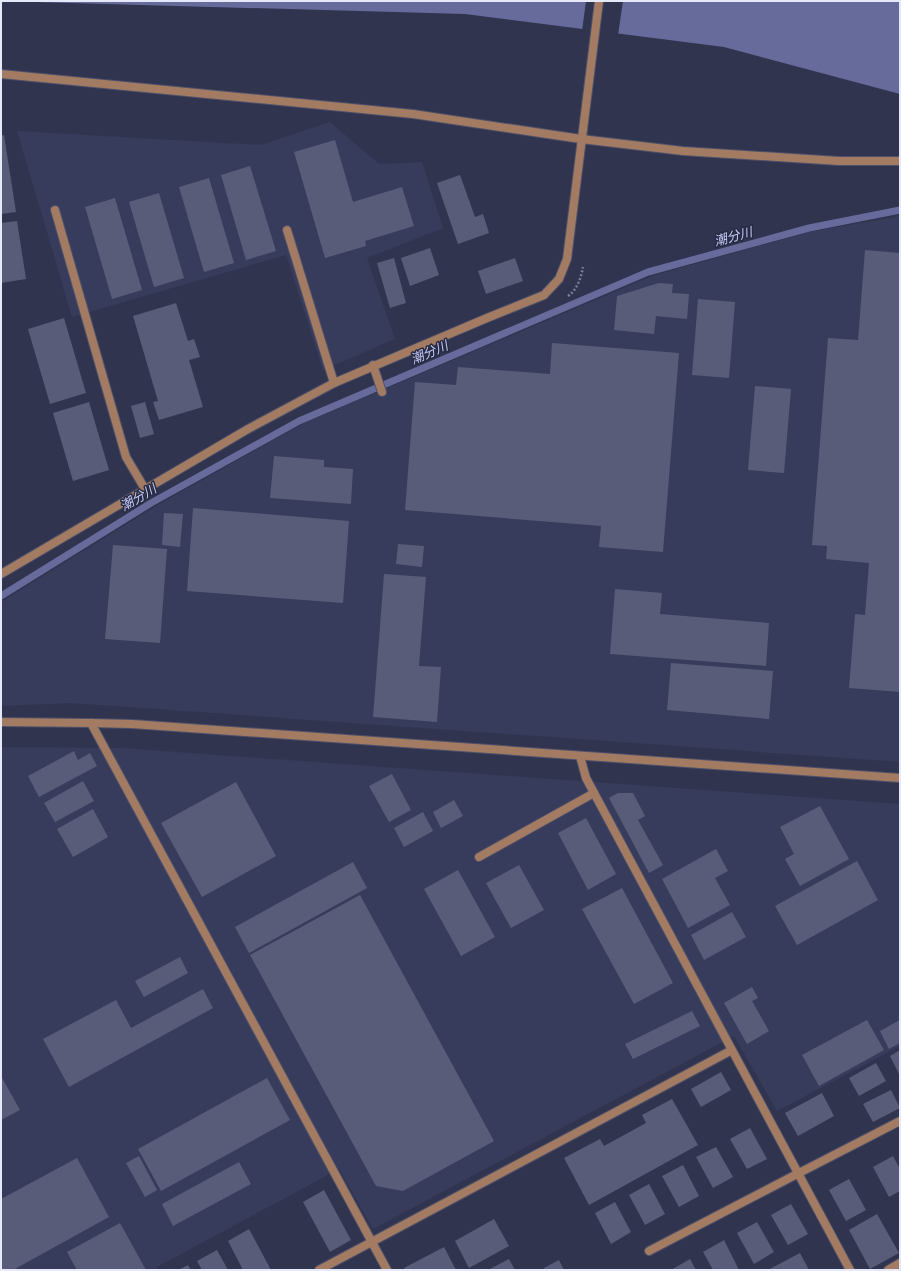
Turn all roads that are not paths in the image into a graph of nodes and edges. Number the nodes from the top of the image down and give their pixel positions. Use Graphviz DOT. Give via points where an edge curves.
graph roads {
  1 [pos="599,1"];
  2 [pos="1,74"];
  3 [pos="581,139"];
  4 [pos="900,161"];
  5 [pos="55,210"];
  6 [pos="287,230"];
  7 [pos="373,365"];
  8 [pos="334,383"];
  9 [pos="382,392"];
  10 [pos="145,490"];
  11 [pos="1,574"];
  12 [pos="1,722"];
  13 [pos="91,723"];
  14 [pos="580,756"];
  15 [pos="900,778"];
  16 [pos="594,792"];
  17 [pos="478,857"];
  18 [pos="732,1050"];
  19 [pos="900,1121"];
  20 [pos="799,1173"];
  21 [pos="372,1242"];
  22 [pos="650,1251"];
  23 [pos="900,1264"];
  24 [pos="319,1270"];
  25 [pos="387,1270"];
  26 [pos="850,1270"];
  27 [pos="888,1270"];
  1 -- 3 [label="street"];
  2 -- 3 [label="street" via="413,114"];
  3 -- 4 [label="street" via="683,151 839,161"];
  3 -- 7 [label="street" via="567,259 559,279 544,295"];
  5 -- 10 [label="street" via="126,457"];
  6 -- 8 [label="street"];
  7 -- 8 [label="street"];
  7 -- 9 [label="street"];
  8 -- 10 [label="street" via="248,429"];
  10 -- 11 [label="street"];
  12 -- 13 [label="street"];
  13 -- 14 [label="street"];
  13 -- 21 [label="street"];
  14 -- 15 [label="street"];
  14 -- 16 [label="street" via="586,778"];
  16 -- 17 [label="street"];
  16 -- 18 [label="street"];
  18 -- 20 [label="street"];
  18 -- 21 [label="street"];
  19 -- 20 [label="street"];
  20 -- 22 [label="street"];
  20 -- 26 [label="street"];
  21 -- 24 [label="street"];
  21 -- 25 [label="street"];
  23 -- 27 [label="street"];
}
